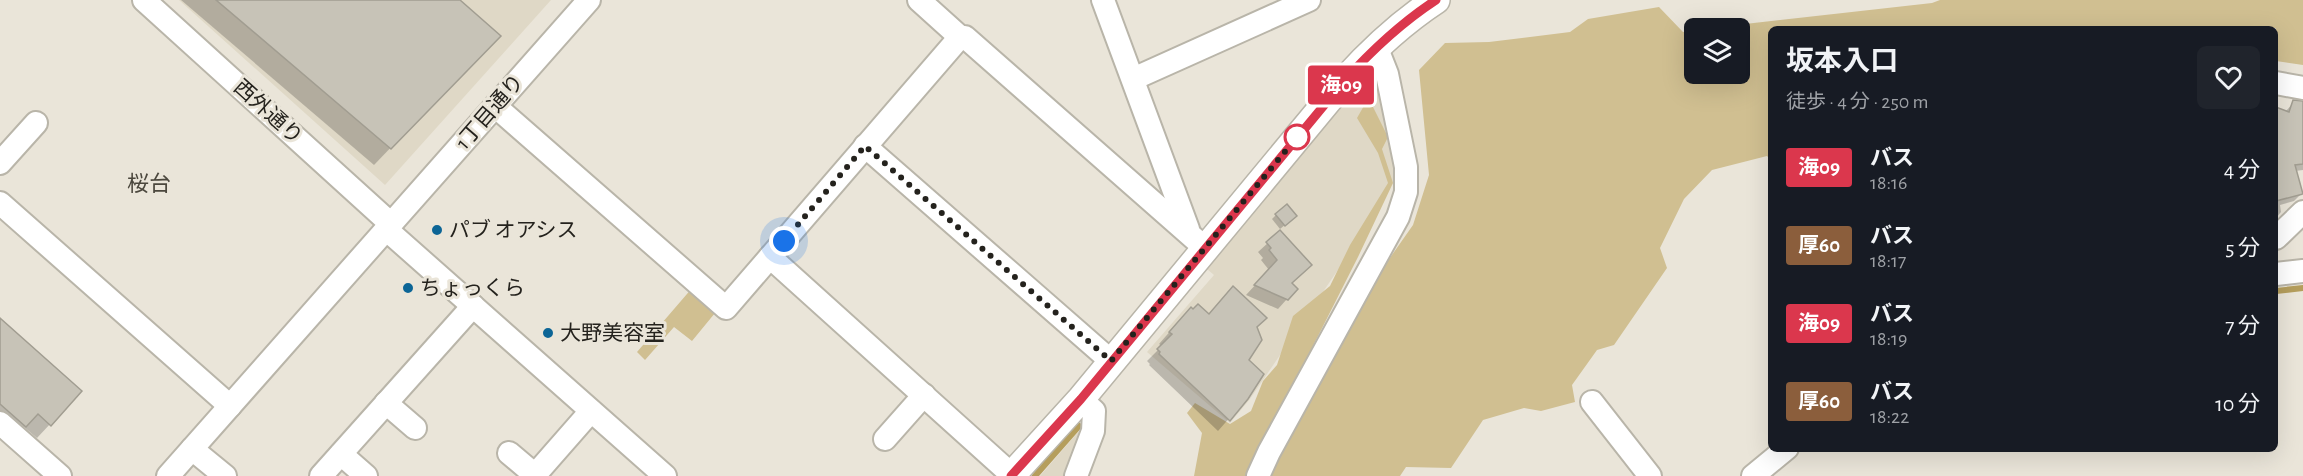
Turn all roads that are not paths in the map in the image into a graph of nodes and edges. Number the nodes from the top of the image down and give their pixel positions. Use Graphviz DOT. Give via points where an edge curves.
graph roads {
  1 [pos="144,0"];
  2 [pos="589,0"];
  3 [pos="919,0"];
  4 [pos="1103,0"];
  5 [pos="1309,0"];
  6 [pos="1436,0"];
  7 [pos="1407,10"];
  8 [pos="960,37"];
  9 [pos="1376,46"];
  10 [pos="1133,80"];
  11 [pos="2278,83"];
  12 [pos="2303,88"];
  13 [pos="495,106"];
  14 [pos="36,123"];
  15 [pos="865,146"];
  16 [pos="0,163"];
  17 [pos="0,203"];
  18 [pos="2303,212"];
  19 [pos="389,227"];
  20 [pos="2278,236"];
  21 [pos="1197,240"];
  22 [pos="770,257"];
  23 [pos="2303,271"];
  24 [pos="2278,274"];
  25 [pos="473,306"];
  26 [pos="1111,361"];
  27 [pos="924,395"];
  28 [pos="1081,399"];
  29 [pos="1592,402"];
  30 [pos="386,403"];
  31 [pos="230,406"];
  32 [pos="591,411"];
  33 [pos="0,423"];
  34 [pos="415,428"];
  35 [pos="885,439"];
  36 [pos="192,449"];
  37 [pos="1782,452"];
  38 [pos="509,453"];
  39 [pos="341,454"];
  40 [pos="1012,475"];
  41 [pos="60,476"];
  42 [pos="168,476"];
  43 [pos="225,476"];
  44 [pos="321,476"];
  45 [pos="366,476"];
  46 [pos="534,476"];
  47 [pos="664,476"];
  48 [pos="1076,476"];
  49 [pos="1258,476"];
  50 [pos="1650,476"];
  51 [pos="1753,476"];
  1 -- 19 [label="street, 西外通り"];
  2 -- 13 [label="street, 1丁目通り"];
  3 -- 8 [label="street"];
  4 -- 10 [label="street"];
  5 -- 10 [label="street"];
  6 -- 7 [label="main road"];
  7 -- 9 [label="main road"];
  8 -- 15 [label="street"];
  8 -- 21 [label="street" via="965,37"];
  9 -- 21 [label="main road"];
  9 -- 49 [label="street" via="1387,74 1406,168 1406,192 1398,217"];
  10 -- 21 [label="street"];
  11 -- 12 [label="street"];
  13 -- 19 [label="street, 1丁目通り"];
  13 -- 22 [label="street" via="726,308"];
  14 -- 16 [label="street"];
  15 -- 22 [label="street"];
  15 -- 26 [label="street"];
  17 -- 31 [label="street"];
  18 -- 20 [label="street"];
  19 -- 25 [label="street, 西外通り"];
  19 -- 31 [label="street, 1丁目通り"];
  21 -- 26 [label="main road"];
  22 -- 27 [label="street"];
  23 -- 24 [label="street"];
  25 -- 30 [label="street"];
  25 -- 32 [label="street, 西外通り"];
  26 -- 28 [label="main road"];
  27 -- 35 [label="street"];
  27 -- 40 [label="street"];
  28 -- 40 [label="main road"];
  28 -- 48 [label="street" via="1094,411 1093,431"];
  29 -- 50 [label="street"];
  30 -- 34 [label="street"];
  30 -- 39 [label="street"];
  31 -- 36 [label="street, 1丁目通り"];
  32 -- 46 [label="street"];
  32 -- 47 [label="street, 西外通り"];
  33 -- 41 [label="street"];
  36 -- 42 [label="street, 1丁目通り"];
  36 -- 43 [label="street"];
  37 -- 51 [label="street"];
  38 -- 46 [label="street"];
  39 -- 44 [label="street"];
  39 -- 45 [label="street"];
}
